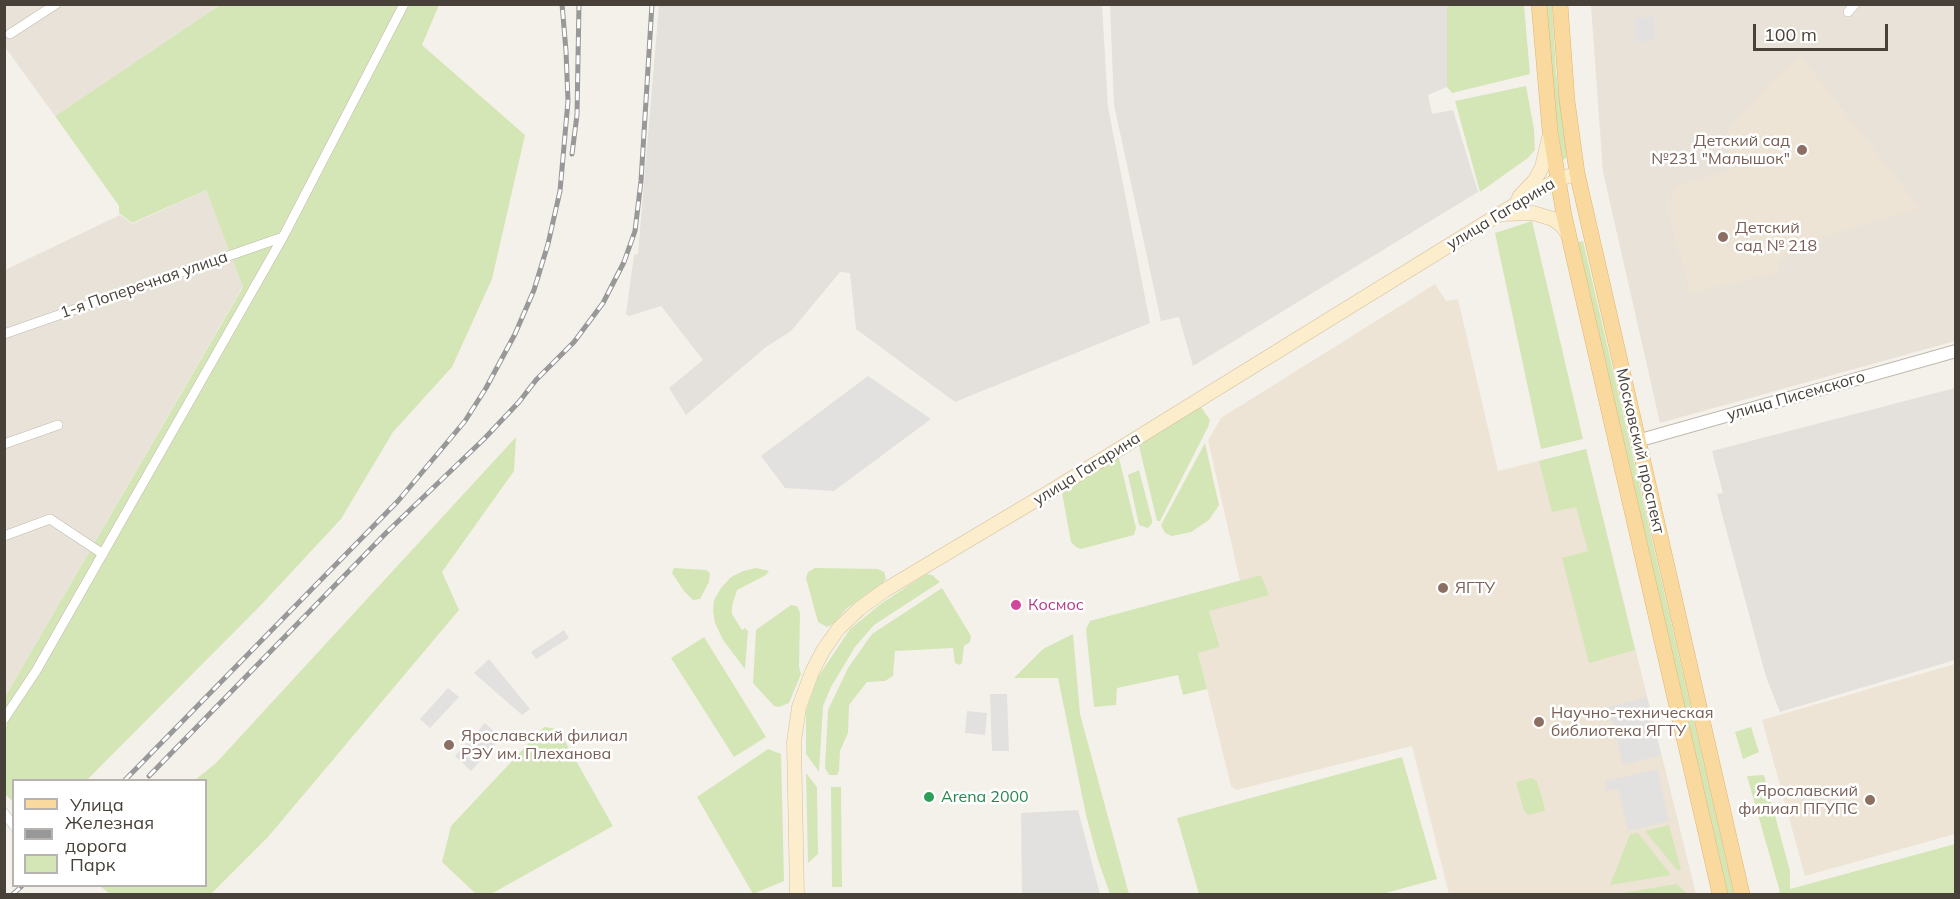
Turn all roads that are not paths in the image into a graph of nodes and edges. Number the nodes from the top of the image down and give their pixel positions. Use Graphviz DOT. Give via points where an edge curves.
graph roads {
  1 [pos="56,4"];
  2 [pos="404,4"];
  3 [pos="1539,4"];
  4 [pos="1560,4"];
  5 [pos="10,34"];
  6 [pos="1550,131"];
  7 [pos="1577,173"];
  8 [pos="1557,180"];
  9 [pos="1500,214"];
  10 [pos="1568,234"];
  11 [pos="283,237"];
  12 [pos="4,334"];
  13 [pos="1956,351"];
  14 [pos="58,426"];
  15 [pos="1637,441"];
  16 [pos="4,444"];
  17 [pos="4,536"];
  18 [pos="103,554"];
  19 [pos="4,719"];
  20 [pos="797,894"];
  21 [pos="1720,894"];
  22 [pos="1742,894"];
  1 -- 5 [label="street"];
  2 -- 11 [label="street"];
  3 -- 6 [label="main road, Московский проспект"];
  4 -- 7 [label="main road, Московский проспект"];
  6 -- 8 [label="main road, Московский проспект"];
  6 -- 9 [label="main road" via="1548,150 1535,180"];
  7 -- 8 [label="main road, улица Гагарина"];
  7 -- 15 [label="main road, Московский проспект"];
  8 -- 9 [label="main road, улица Гагарина"];
  8 -- 10 [label="main road, Московский проспект"];
  9 -- 10 [label="main road" via="1533,213 1553,219"];
  9 -- 20 [label="main road, улица Гагарина" via="885,590 846,621 820,657 799,706 794,742"];
  10 -- 21 [label="main road, Московский проспект"];
  11 -- 12 [label="street, 1-я Поперечная улица"];
  11 -- 18 [label="street"];
  13 -- 15 [label="street, улица Писемского"];
  14 -- 16 [label="street"];
  15 -- 22 [label="main road, Московский проспект"];
  17 -- 18 [label="street" via="51,519"];
  18 -- 19 [label="street"];
}
